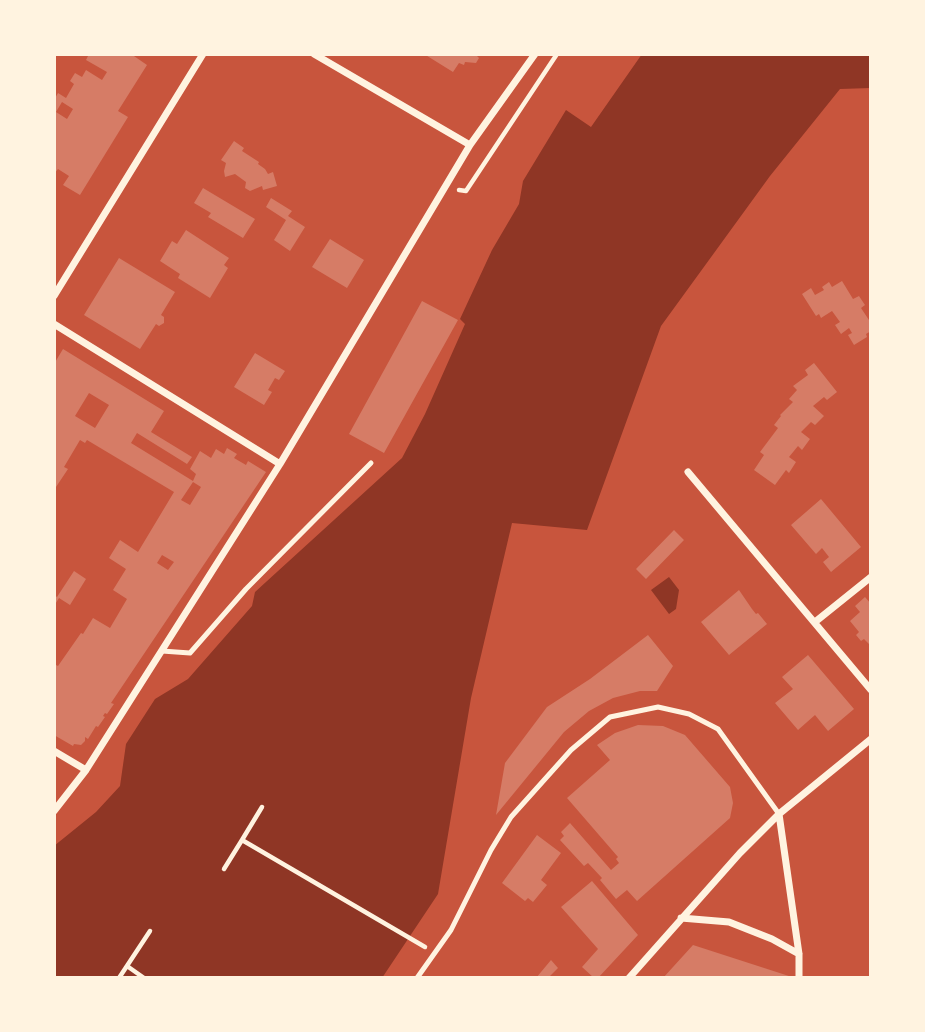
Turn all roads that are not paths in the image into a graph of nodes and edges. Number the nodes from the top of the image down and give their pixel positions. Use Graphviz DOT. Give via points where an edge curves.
graph roads {
  1 [pos="203,54"];
  2 [pos="314,54"];
  3 [pos="535,54"];
  4 [pos="470,145"];
  5 [pos="54,296"];
  6 [pos="54,324"];
  7 [pos="371,463"];
  8 [pos="280,464"];
  9 [pos="688,472"];
  10 [pos="871,577"];
  11 [pos="815,622"];
  12 [pos="162,651"];
  13 [pos="871,690"];
  14 [pos="871,739"];
  15 [pos="54,751"];
  16 [pos="86,770"];
  17 [pos="54,811"];
  18 [pos="779,814"];
  19 [pos="681,918"];
  20 [pos="799,954"];
  21 [pos="417,978"];
  22 [pos="629,978"];
  23 [pos="799,978"];
  1 -- 5 [label="street"];
  2 -- 4 [label="street"];
  3 -- 4 [label="street"];
  4 -- 8 [label="street"];
  6 -- 8 [label="street"];
  7 -- 12 [label="lane" via="246,589 190,653"];
  8 -- 12 [label="street"];
  9 -- 11 [label="street"];
  10 -- 11 [label="street"];
  11 -- 13 [label="street"];
  12 -- 16 [label="street"];
  14 -- 18 [label="street"];
  15 -- 16 [label="street"];
  16 -- 17 [label="street"];
  18 -- 19 [label="street"];
  18 -- 20 [label="street"];
  18 -- 21 [label="lane" via="718,729 689,714 658,707 610,717 571,750 511,817 451,930"];
  19 -- 20 [label="street" via="729,922"];
  19 -- 22 [label="street"];
  20 -- 23 [label="street"];
}
